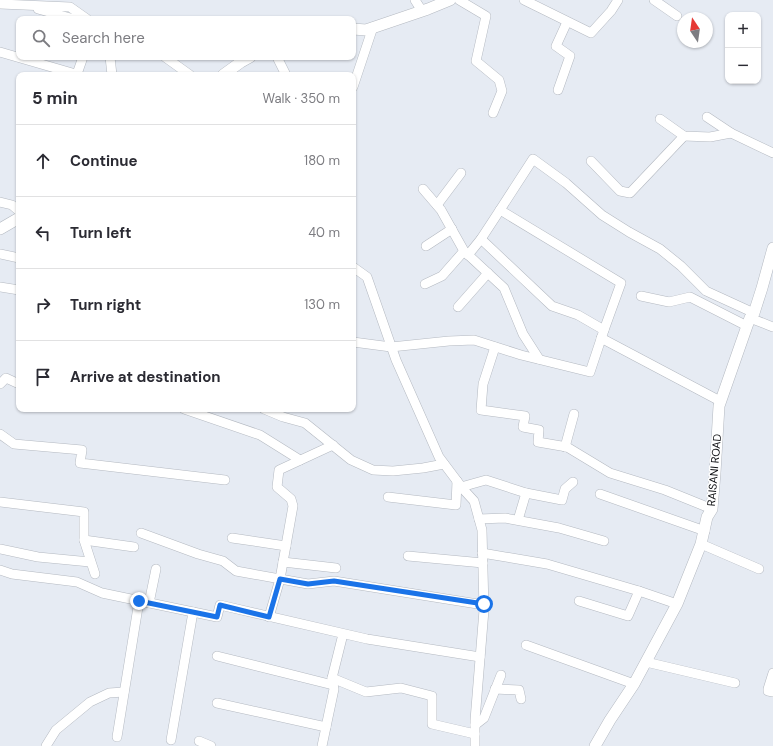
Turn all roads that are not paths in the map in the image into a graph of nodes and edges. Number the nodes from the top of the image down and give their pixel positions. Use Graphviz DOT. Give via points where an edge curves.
graph roads {
  1 [pos="10,0"];
  2 [pos="414,0"];
  3 [pos="450,0"];
  4 [pos="459,0"];
  5 [pos="524,0"];
  6 [pos="617,0"];
  7 [pos="654,0"];
  8 [pos="0,4"];
  9 [pos="21,4"];
  10 [pos="422,11"];
  11 [pos="63,16"];
  12 [pos="84,16"];
  13 [pos="677,16"];
  14 [pos="567,22"];
  15 [pos="373,27"];
  16 [pos="356,29"];
  17 [pos="0,52"];
  18 [pos="16,57"];
  19 [pos="27,60"];
  20 [pos="82,60"];
  21 [pos="110,60"];
  22 [pos="169,60"];
  23 [pos="245,60"];
  24 [pos="278,60"];
  25 [pos="68,72"];
  26 [pos="79,72"];
  27 [pos="112,72"];
  28 [pos="186,72"];
  29 [pos="227,72"];
  30 [pos="284,72"];
  31 [pos="356,78"];
  32 [pos="558,90"];
  33 [pos="493,113"];
  34 [pos="707,117"];
  35 [pos="660,119"];
  36 [pos="730,133"];
  37 [pos="684,136"];
  38 [pos="773,153"];
  39 [pos="591,161"];
  40 [pos="461,173"];
  41 [pos="423,189"];
  42 [pos="0,202"];
  43 [pos="437,205"];
  44 [pos="16,208"];
  45 [pos="500,210"];
  46 [pos="16,220"];
  47 [pos="0,229"];
  48 [pos="452,229"];
  49 [pos="481,239"];
  50 [pos="426,246"];
  51 [pos="773,248"];
  52 [pos="466,253"];
  53 [pos="0,254"];
  54 [pos="16,257"];
  55 [pos="356,269"];
  56 [pos="488,273"];
  57 [pos="425,284"];
  58 [pos="0,287"];
  59 [pos="16,290"];
  60 [pos="641,296"];
  61 [pos="458,307"];
  62 [pos="751,319"];
  63 [pos="773,327"];
  64 [pos="602,334"];
  65 [pos="356,342"];
  66 [pos="391,347"];
  67 [pos="495,347"];
  68 [pos="539,359"];
  69 [pos="16,383"];
  70 [pos="0,384"];
  71 [pos="720,401"];
  72 [pos="193,412"];
  73 [pos="271,412"];
  74 [pos="574,414"];
  75 [pos="0,434"];
  76 [pos="333,445"];
  77 [pos="565,447"];
  78 [pos="300,460"];
  79 [pos="444,464"];
  80 [pos="225,480"];
  81 [pos="573,482"];
  82 [pos="459,484"];
  83 [pos="526,493"];
  84 [pos="600,494"];
  85 [pos="388,497"];
  86 [pos="0,502"];
  87 [pos="712,509"];
  88 [pos="479,519"];
  89 [pos="518,520"];
  90 [pos="705,531"];
  91 [pos="141,533"];
  92 [pos="232,538"];
  93 [pos="84,540"];
  94 [pos="604,541"];
  95 [pos="701,544"];
  96 [pos="286,546"];
  97 [pos="134,547"];
  98 [pos="0,549"];
  99 [pos="482,553"];
  100 [pos="408,556"];
  101 [pos="90,562"];
  102 [pos="283,562"];
  103 [pos="483,563"];
  104 [pos="336,568"];
  105 [pos="156,569"];
  106 [pos="759,569"];
  107 [pos="0,570"];
  108 [pos="95,574"];
  109 [pos="280,579"];
  110 [pos="639,591"];
  111 [pos="579,600"];
  112 [pos="139,601"];
  113 [pos="149,603"];
  114 [pos="484,604"];
  115 [pos="677,604"];
  116 [pos="193,612"];
  117 [pos="269,617"];
  118 [pos="343,634"];
  119 [pos="526,645"];
  120 [pos="217,656"];
  121 [pos="480,658"];
  122 [pos="646,662"];
  123 [pos="773,673"];
  124 [pos="501,675"];
  125 [pos="332,681"];
  126 [pos="735,683"];
  127 [pos="634,684"];
  128 [pos="495,689"];
  129 [pos="124,692"];
  130 [pos="773,692"];
  131 [pos="521,699"];
  132 [pos="217,703"];
  133 [pos="326,727"];
  134 [pos="475,729"];
  135 [pos="116,737"];
  136 [pos="171,740"];
  137 [pos="199,741"];
  138 [pos="46,746"];
  139 [pos="211,746"];
  140 [pos="322,746"];
  141 [pos="475,746"];
  142 [pos="595,746"];
  1 -- 9 [label="street"];
  2 -- 10 [label="street"];
  3 -- 10 [label="main road"];
  4 -- 33 [label="street" via="486,16 476,61 499,80 502,91"];
  5 -- 14 [label="street"];
  6 -- 14 [label="street" via="611,11 590,33"];
  7 -- 13 [label="street"];
  8 -- 9 [label="street"];
  9 -- 11 [label="street"];
  9 -- 12 [label="street" via="70,6"];
  10 -- 15 [label="main road"];
  14 -- 32 [label="street" via="556,46 570,56"];
  15 -- 16 [label="main road" via="366,30"];
  15 -- 31 [label="street"];
  17 -- 18 [label="street"];
  19 -- 25 [label="street"];
  20 -- 26 [label="street"];
  21 -- 27 [label="street"];
  22 -- 28 [label="street"];
  23 -- 29 [label="main road"];
  24 -- 30 [label="street"];
  34 -- 36 [label="street"];
  35 -- 37 [label="street"];
  36 -- 37 [label="street" via="710,137"];
  36 -- 38 [label="street"];
  37 -- 39 [label="street" via="630,193 620,191"];
  40 -- 43 [label="street"];
  41 -- 43 [label="street"];
  42 -- 44 [label="street"];
  43 -- 48 [label="street"];
  45 -- 49 [label="street"];
  45 -- 62 [label="street" via="533,159 566,183 602,215 660,249 706,291"];
  45 -- 64 [label="street" via="621,283"];
  46 -- 47 [label="main road"];
  48 -- 50 [label="street"];
  48 -- 52 [label="street"];
  49 -- 52 [label="street"];
  49 -- 64 [label="street" via="552,306 578,315"];
  51 -- 62 [label="main road, RAISANI ROAD"];
  52 -- 56 [label="street"];
  52 -- 57 [label="street" via="442,276"];
  53 -- 54 [label="street"];
  55 -- 66 [label="street" via="367,277"];
  56 -- 61 [label="street"];
  56 -- 68 [label="street" via="504,288 523,334"];
  58 -- 59 [label="street"];
  60 -- 62 [label="street" via="669,302 690,297"];
  62 -- 63 [label="street"];
  62 -- 71 [label="main road, RAISANI ROAD"];
  64 -- 68 [label="street" via="590,372"];
  64 -- 71 [label="street"];
  65 -- 66 [label="street"];
  66 -- 67 [label="street" via="474,340"];
  66 -- 79 [label="street"];
  67 -- 68 [label="street"];
  67 -- 77 [label="street" via="483,384 481,410 525,416 523,427 539,430 538,442"];
  69 -- 70 [label="street" via="6,378"];
  71 -- 87 [label="main road, RAISANI ROAD"];
  72 -- 78 [label="street" via="260,435"];
  73 -- 76 [label="street" via="305,423"];
  74 -- 77 [label="street"];
  75 -- 80 [label="street" via="14,444 82,450 80,463"];
  76 -- 78 [label="street"];
  76 -- 79 [label="street" via="352,460 373,470 393,471"];
  77 -- 87 [label="street" via="610,473 665,490"];
  78 -- 96 [label="street" via="279,470 277,487 292,499 293,506"];
  79 -- 82 [label="street"];
  81 -- 83 [label="street" via="565,489 562,500"];
  82 -- 83 [label="street" via="486,480"];
  82 -- 85 [label="street" via="456,505"];
  82 -- 88 [label="street" via="474,502"];
  83 -- 89 [label="street"];
  84 -- 90 [label="street"];
  86 -- 93 [label="street" via="84,512"];
  87 -- 90 [label="main road, RAISANI ROAD" via="707,517"];
  88 -- 89 [label="street"];
  88 -- 99 [label="street" via="482,530"];
  89 -- 94 [label="street" via="560,528"];
  90 -- 95 [label="main road, RAISANI ROAD"];
  91 -- 109 [label="street" via="223,561 236,571"];
  92 -- 96 [label="street"];
  93 -- 97 [label="street"];
  93 -- 101 [label="street"];
  95 -- 106 [label="street"];
  95 -- 115 [label="main road, RAISANI ROAD"];
  96 -- 102 [label="street"];
  98 -- 101 [label="street" via="38,557"];
  99 -- 103 [label="street"];
  99 -- 110 [label="street" via="547,564"];
  100 -- 103 [label="street"];
  101 -- 108 [label="street"];
  102 -- 104 [label="street"];
  102 -- 109 [label="street"];
  103 -- 114 [label="street"];
  105 -- 113 [label="street"];
  107 -- 112 [label="street" via="12,574 77,582 102,593"];
  109 -- 114 [label="street" via="308,584 334,581"];
  109 -- 117 [label="street"];
  110 -- 111 [label="street" via="628,616"];
  110 -- 115 [label="street"];
  112 -- 113 [label="street"];
  112 -- 129 [label="street"];
  113 -- 116 [label="street"];
  114 -- 121 [label="street"];
  115 -- 122 [label="main road, RAISANI ROAD"];
  116 -- 117 [label="street" via="217,617 220,605"];
  116 -- 136 [label="street"];
  117 -- 118 [label="street"];
  118 -- 121 [label="street"];
  118 -- 125 [label="street"];
  119 -- 127 [label="street"];
  120 -- 125 [label="street"];
  121 -- 134 [label="street"];
  122 -- 126 [label="street"];
  122 -- 127 [label="main road, RAISANI ROAD"];
  123 -- 130 [label="street" via="768,691"];
  124 -- 128 [label="street"];
  125 -- 133 [label="street" via="334,690"];
  125 -- 134 [label="street" via="366,692 401,688 432,696 432,724"];
  127 -- 142 [label="main road, RAISANI ROAD"];
  128 -- 131 [label="street" via="519,690"];
  128 -- 134 [label="street" via="484,718"];
  129 -- 135 [label="street"];
  129 -- 138 [label="street" via="109,693 90,702 56,730"];
  132 -- 133 [label="street"];
  133 -- 140 [label="street"];
  134 -- 141 [label="street"];
  137 -- 139 [label="street"];
}
